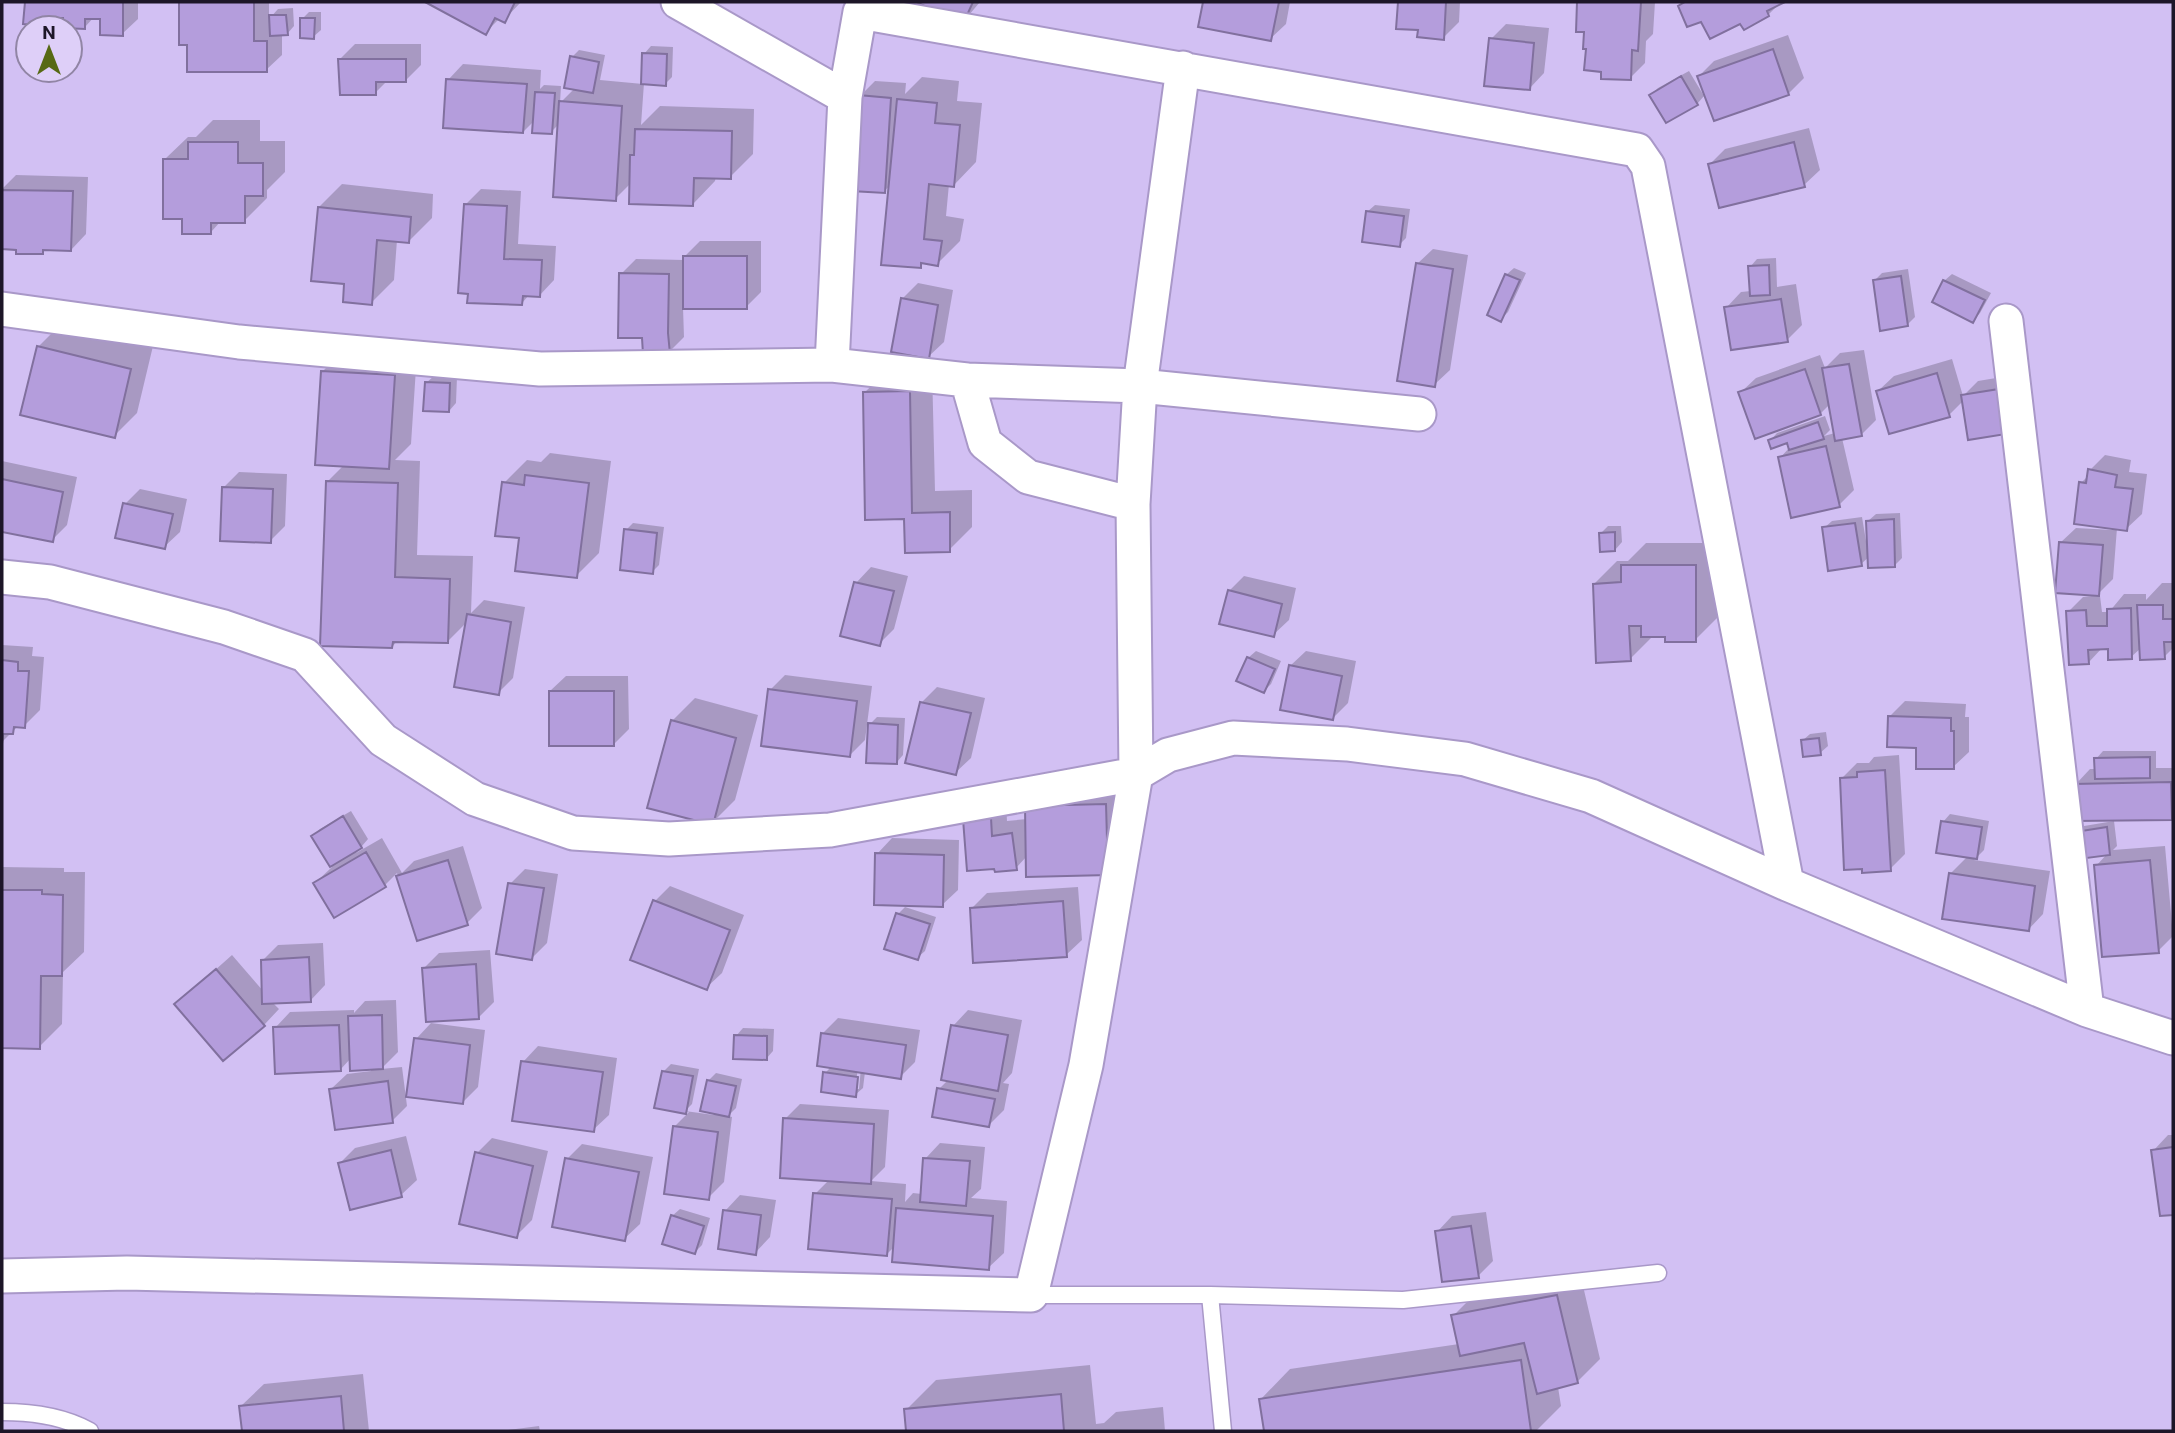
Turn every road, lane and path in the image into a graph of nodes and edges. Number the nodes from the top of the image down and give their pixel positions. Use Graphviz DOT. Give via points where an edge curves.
graph roads {
  1 [pos="678,2"];
  2 [pos="1183,68"];
  3 [pos="845,97"];
  4 [pos="2,309"];
  5 [pos="2006,321"];
  6 [pos="832,365"];
  7 [pos="967,380"];
  8 [pos="1140,386"];
  9 [pos="1419,414"];
  10 [pos="1133,504"];
  11 [pos="2,577"];
  12 [pos="1136,774"];
  13 [pos="1787,884"];
  14 [pos="2087,1010"];
  15 [pos="2173,1038"];
  16 [pos="1658,1273"];
  17 [pos="2,1276"];
  18 [pos="1210,1294"];
  19 [pos="1031,1295"];
  20 [pos="2,1412"];
  21 [pos="90,1431"];
  22 [pos="1223,1431"];
  1 -- 3 [label="street"];
  2 -- 3 [label="street" via="860,12"];
  2 -- 8 [label="street"];
  2 -- 13 [label="street" via="1637,150 1648,166"];
  3 -- 6 [label="street"];
  4 -- 6 [label="street" via="239,342 540,369"];
  5 -- 14 [label="street"];
  6 -- 7 [label="street"];
  7 -- 8 [label="street"];
  7 -- 10 [label="street" via="985,443 1028,477"];
  8 -- 9 [label="street"];
  8 -- 10 [label="street"];
  10 -- 12 [label="street"];
  11 -- 12 [label="street" via="50,582 224,627 305,655 383,740 475,799 573,833 669,839 830,830"];
  12 -- 13 [label="street" via="1168,755 1233,738 1348,744 1465,759 1591,796"];
  12 -- 19 [label="street" via="1086,1065"];
  13 -- 14 [label="street"];
  14 -- 15 [label="street"];
  16 -- 18 [label="lane" via="1403,1300"];
  17 -- 19 [label="street" via="140,1273"];
  18 -- 19 [label="lane"];
  18 -- 22 [label="lane"];
  20 -- 21 [label="lane" via="73,1422"];
}
